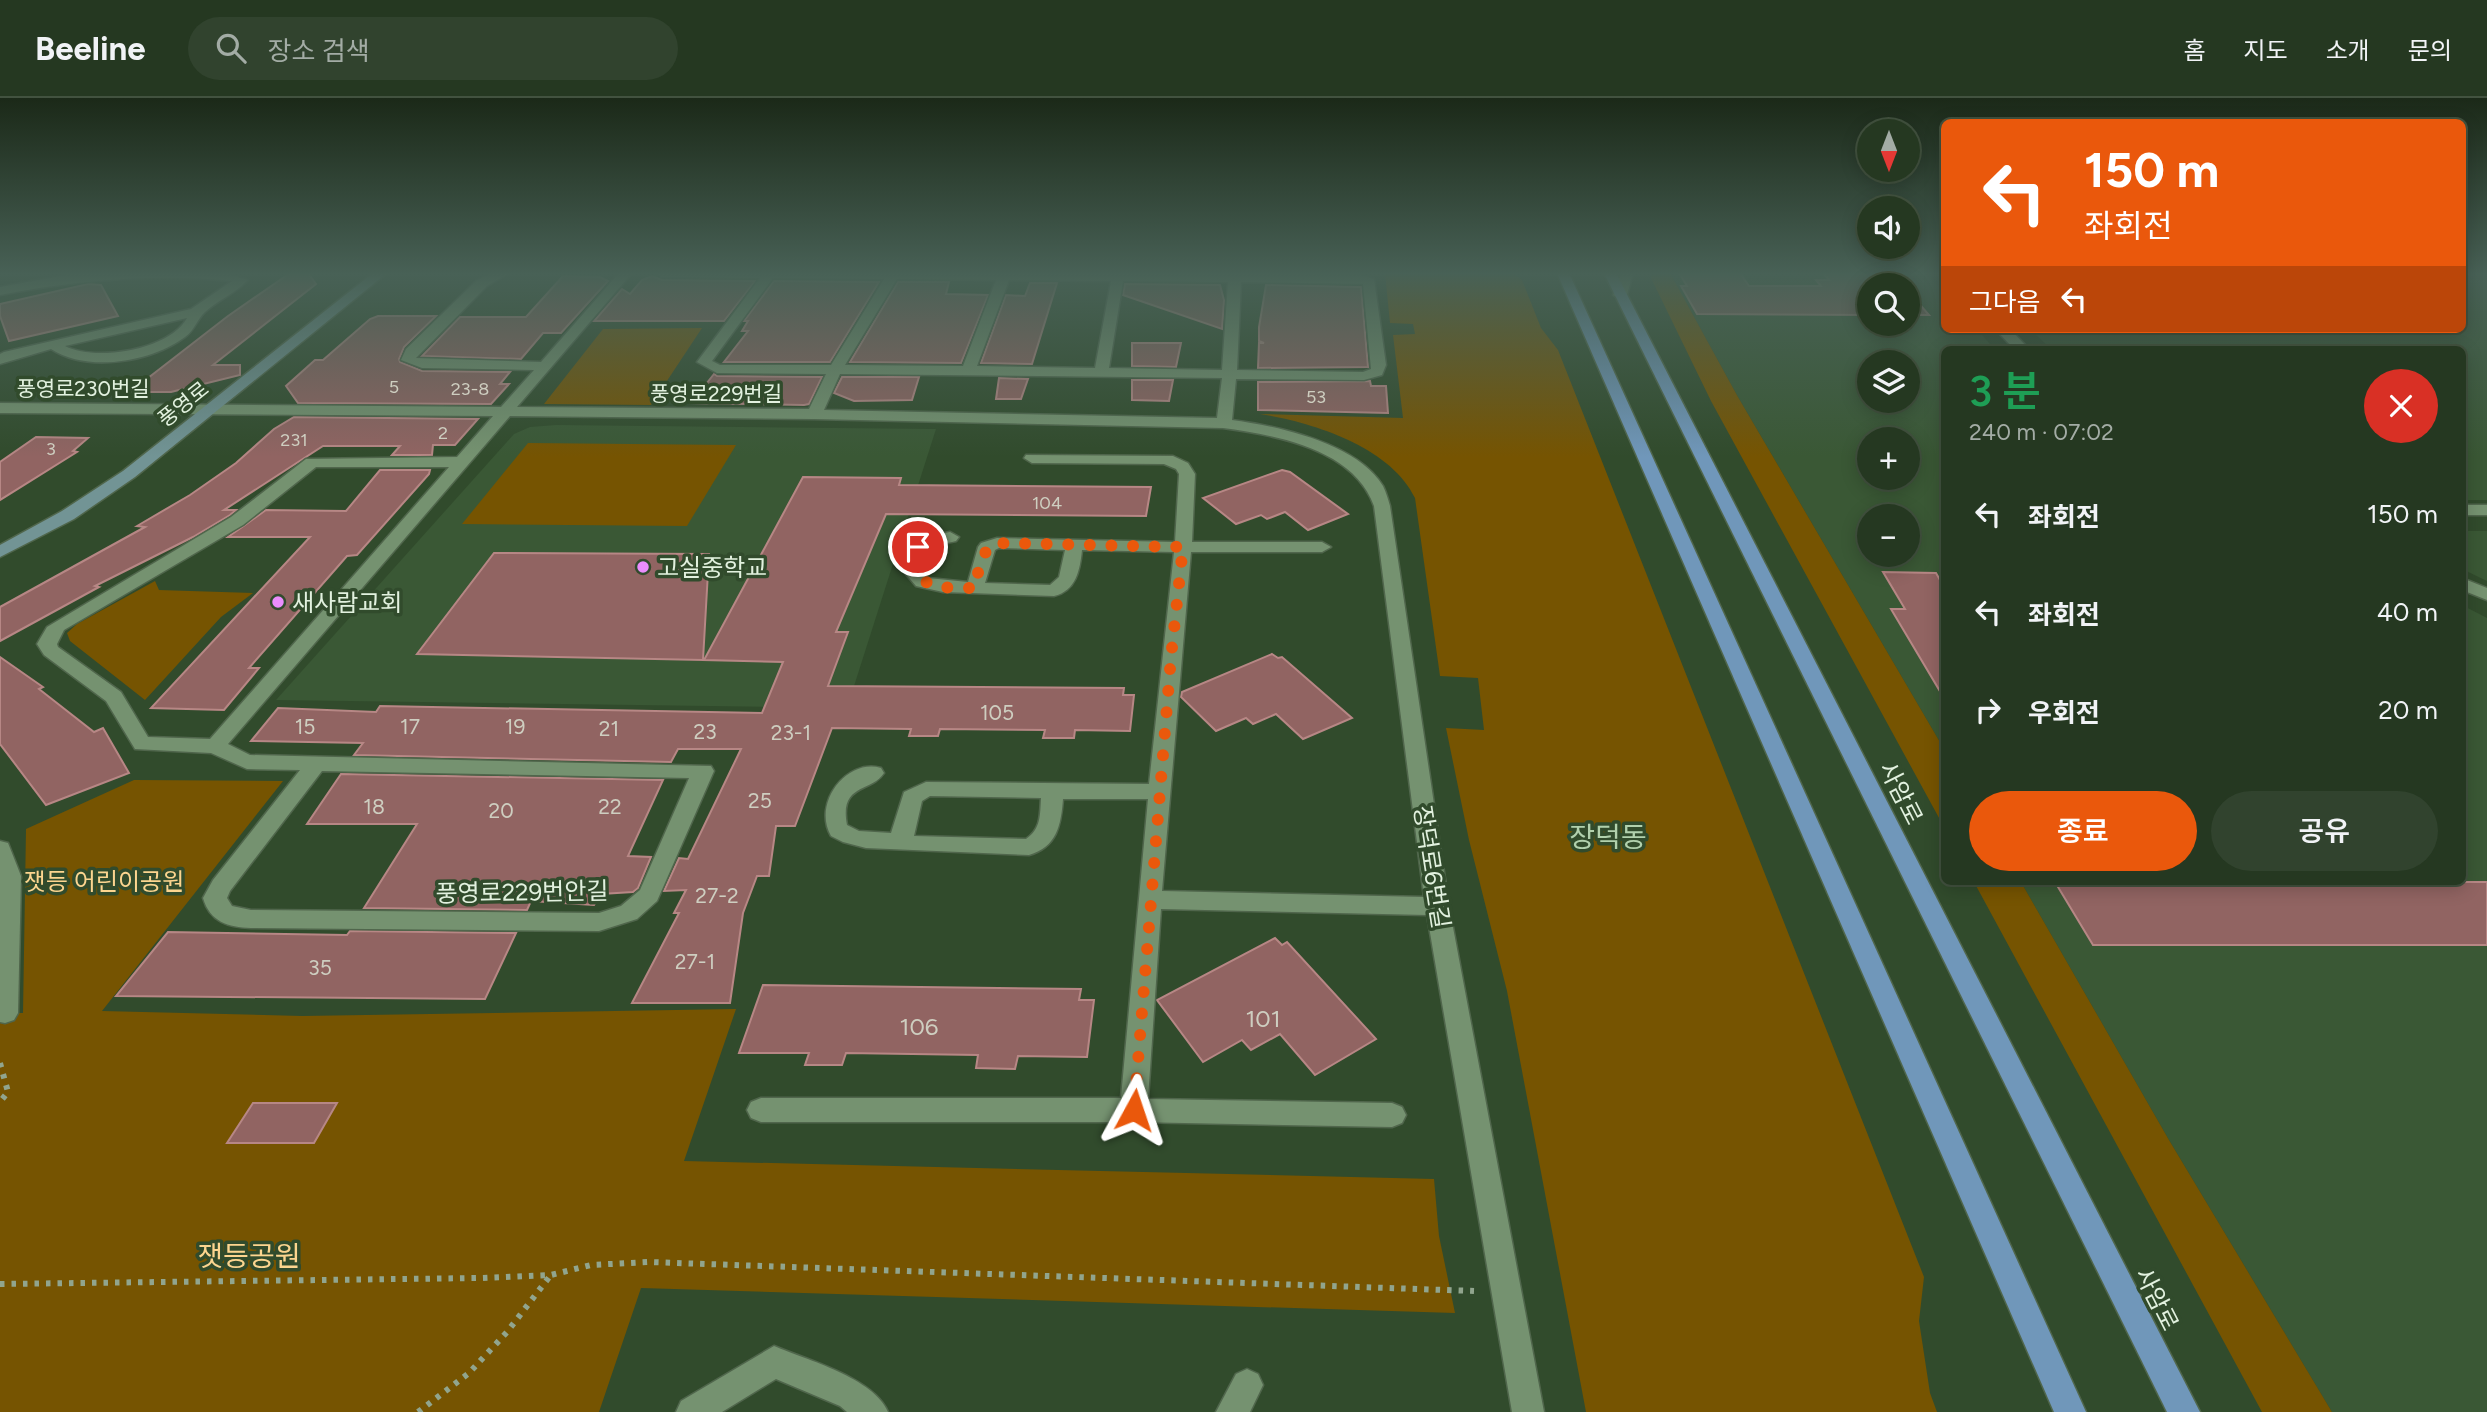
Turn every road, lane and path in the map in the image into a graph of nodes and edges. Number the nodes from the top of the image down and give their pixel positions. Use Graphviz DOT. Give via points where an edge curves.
graph roads {
  1 [pos="96,334"];
  2 [pos="180,334"];
  3 [pos="304,334"];
  4 [pos="429,334"];
  5 [pos="573,334"];
  6 [pos="724,334"];
  7 [pos="857,334"];
  8 [pos="981,334"];
  9 [pos="1108,334"];
  10 [pos="1231,334"];
  11 [pos="1375,334"];
  12 [pos="1590,334"];
  13 [pos="1649,334"];
  14 [pos="53,344"];
  15 [pos="3,356"];
  16 [pos="545,366"];
  17 [pos="835,370"];
  18 [pos="968,370"];
  19 [pos="1101,373"];
  20 [pos="1228,375"];
  21 [pos="0,408"];
  22 [pos="208,410"];
  23 [pos="506,414"];
  24 [pos="814,414"];
  25 [pos="1223,423"];
  26 [pos="1032,458"];
  27 [pos="462,462"];
  28 [pos="2466,510"];
  29 [pos="2487,510"];
  30 [pos="950,537"];
  31 [pos="1074,545"];
  32 [pos="1183,547"];
  33 [pos="1322,547"];
  34 [pos="0,552"];
  35 [pos="2466,585"];
  36 [pos="975,588"];
  37 [pos="2487,595"];
  38 [pos="215,746"];
  39 [pos="317,764"];
  40 [pos="873,773"];
  41 [pos="1053,791"];
  42 [pos="1159,792"];
  43 [pos="905,841"];
  44 [pos="0,849"];
  45 [pos="1150,900"];
  46 [pos="1437,906"];
  47 [pos="5,1013"];
  48 [pos="0,1063"];
  49 [pos="0,1102"];
  50 [pos="761,1110"];
  51 [pos="1134,1110"];
  52 [pos="1392,1115"];
  53 [pos="551,1275"];
  54 [pos="0,1284"];
  55 [pos="1508,1292"];
  56 [pos="418,1412"];
  57 [pos="692,1412"];
  58 [pos="872,1412"];
  59 [pos="1528,1412"];
  60 [pos="2070,1412"];
  61 [pos="2184,1412"];
  1 -- 14 [label="street"];
  2 -- 14 [label="street" via="134,352 88,358 61,351"];
  3 -- 22 [label="main road, 풍영로"];
  4 -- 16 [label="street" via="408,360"];
  5 -- 16 [label="street"];
  6 -- 17 [label="street" via="704,362 717,369"];
  7 -- 17 [label="street"];
  8 -- 18 [label="street"];
  9 -- 19 [label="street"];
  10 -- 20 [label="street"];
  11 -- 20 [label="street" via="1379,365 1377,372 1364,376"];
  12 -- 60 [label="main road"];
  13 -- 61 [label="main road, 사암로"];
  14 -- 15 [label="street"];
  16 -- 23 [label="street"];
  17 -- 18 [label="street"];
  17 -- 24 [label="street"];
  18 -- 19 [label="street"];
  19 -- 20 [label="street"];
  20 -- 25 [label="street"];
  21 -- 22 [label="street, 풍영로230번길"];
  22 -- 23 [label="street, 풍영로229번길"];
  22 -- 34 [label="main road, 풍영로" via="129,474 68,515"];
  23 -- 24 [label="street, 풍영로229번길"];
  23 -- 27 [label="street"];
  24 -- 25 [label="street, 풍영로229번길"];
  25 -- 46 [label="street, 장덕로6번길" via="1283,434 1323,449 1375,486 1382,506"];
  26 -- 32 [label="street" via="1167,459 1182,466 1187,474"];
  27 -- 38 [label="street"];
  27 -- 38 [label="street, 풍영로229번안길" via="312,462 237,521 56,627 47,644 51,651 114,697 142,744"];
  28 -- 29 [label="street"];
  30 -- 36 [label="street" via="918,547 913,572 922,582"];
  31 -- 32 [label="street"];
  31 -- 36 [label="street" via="997,543 987,547"];
  31 -- 36 [label="street" via="1068,580 1055,590"];
  32 -- 33 [label="street"];
  32 -- 42 [label="street"];
  35 -- 37 [label="street"];
  38 -- 39 [label="street, 풍영로229번안길" via="247,762"];
  39 -- 39 [label="street, 풍영로229번안길" via="634,770 703,771 649,895 641,905 614,919 251,919 225,915 215,898 221,886"];
  40 -- 43 [label="street" via="843,791 835,825 841,833 861,840"];
  41 -- 42 [label="street"];
  41 -- 43 [label="street" via="918,791 902,833"];
  41 -- 43 [label="street" via="1047,835 1029,847"];
  42 -- 45 [label="street"];
  44 -- 47 [label="street" via="9,876"];
  45 -- 46 [label="street"];
  45 -- 51 [label="street"];
  46 -- 55 [label="street, 장덕로6번길"];
  48 -- 49 [label="path" via="8,1092"];
  50 -- 51 [label="street"];
  51 -- 52 [label="street"];
  53 -- 54 [label="path"];
  53 -- 55 [label="path" via="591,1265 649,1262"];
  53 -- 56 [label="path" via="469,1373"];
  55 -- 59 [label="street, 장덕로6번길"];
  57 -- 58 [label="street" via="775,1362 851,1395"];
}
